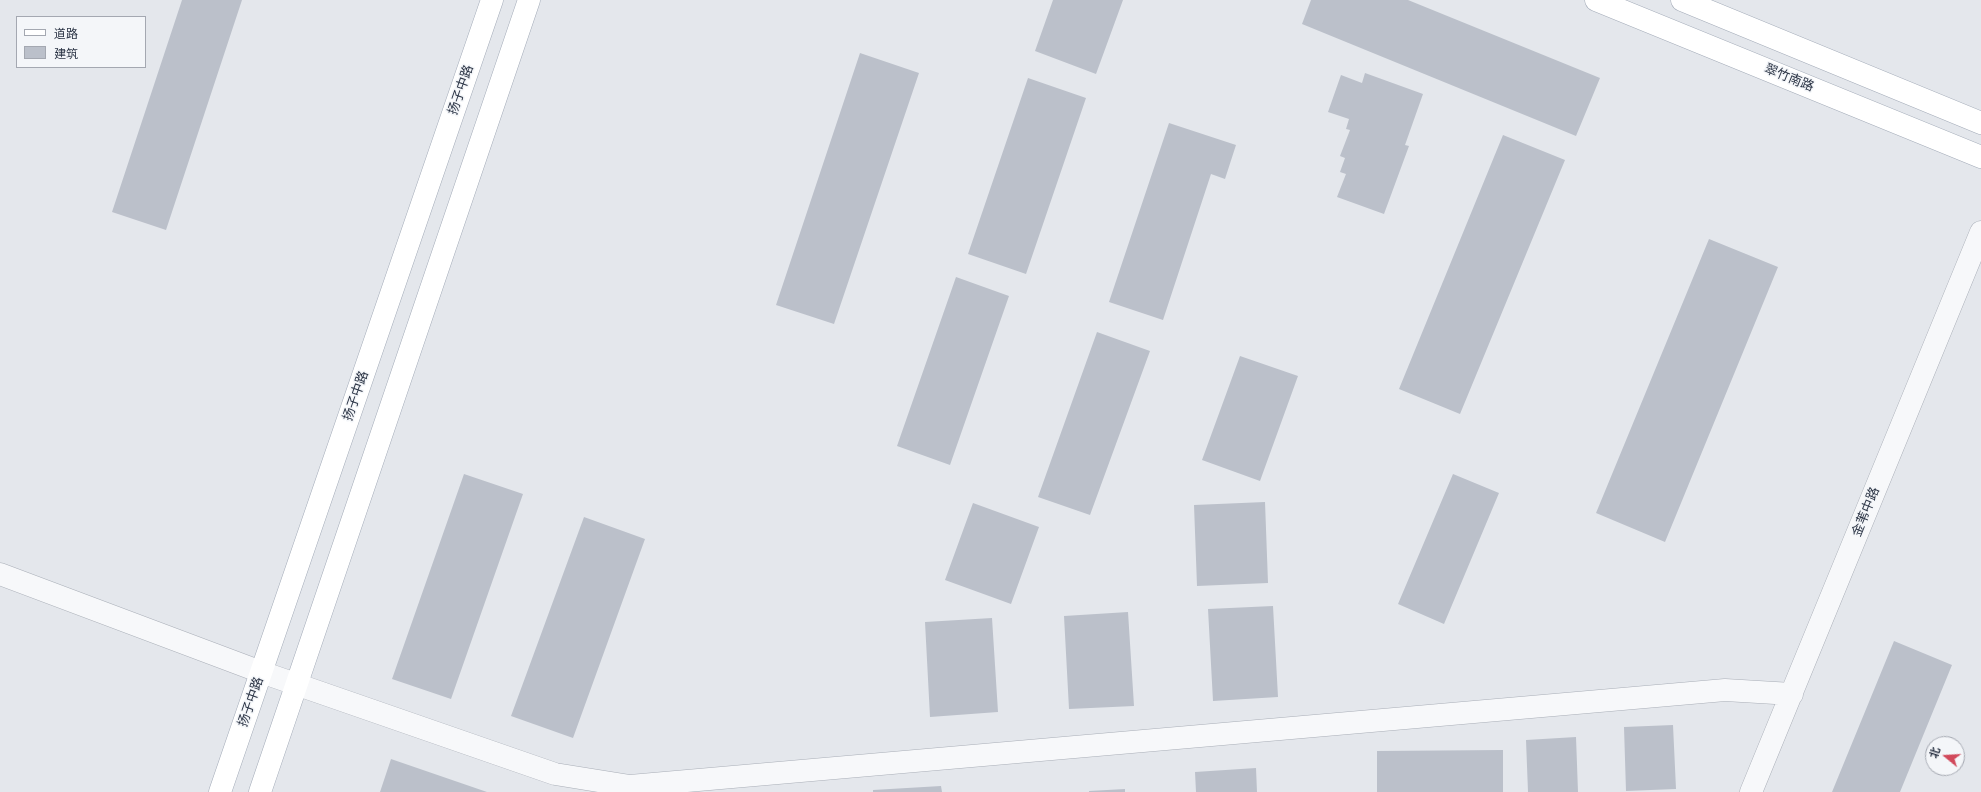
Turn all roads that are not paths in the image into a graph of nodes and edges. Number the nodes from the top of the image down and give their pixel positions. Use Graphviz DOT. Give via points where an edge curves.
graph roads {
  1 [pos="492,0"];
  2 [pos="529,0"];
  3 [pos="1596,0"];
  4 [pos="1682,0"];
  5 [pos="1981,123"];
  6 [pos="1981,156"];
  7 [pos="1981,232"];
  8 [pos="0,574"];
  9 [pos="261,672"];
  10 [pos="297,684"];
  11 [pos="1792,694"];
  12 [pos="220,792"];
  13 [pos="260,792"];
  14 [pos="1751,792"];
  1 -- 9 [label="main road, 扬子中路"];
  2 -- 10 [label="main road"];
  3 -- 6 [label="main road, 翠竹南路"];
  4 -- 5 [label="main road"];
  7 -- 11 [label="street, 金苇中路"];
  8 -- 9 [label="street"];
  9 -- 10 [label="street"];
  9 -- 12 [label="main road, 扬子中路"];
  10 -- 11 [label="street" via="555,774 630,786 1726,690"];
  10 -- 13 [label="main road"];
  11 -- 14 [label="street, 金苇中路"];
}
